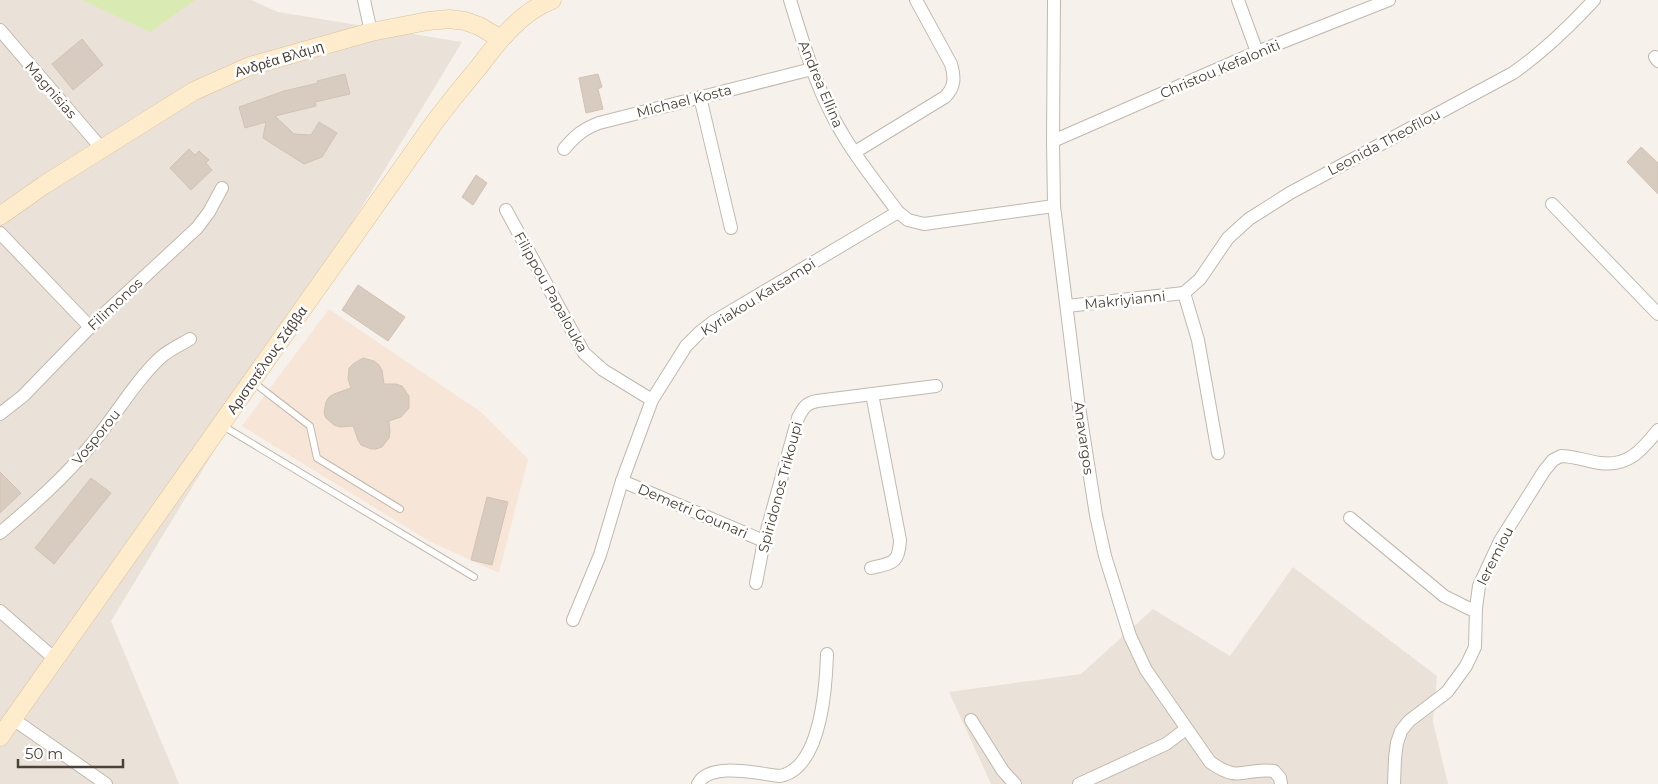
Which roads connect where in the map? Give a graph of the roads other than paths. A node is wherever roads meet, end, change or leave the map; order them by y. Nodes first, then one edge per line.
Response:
1 (364, 0) edge
2 (552, 0) edge
3 (790, 0) edge
4 (916, 0) edge
5 (1054, 0) edge
6 (1238, 0) edge
7 (1389, 0) edge
8 (1594, 0) edge
9 (0, 30) edge
10 (371, 32) junction
11 (501, 39) junction
12 (1257, 52) junction
13 (812, 69) junction
14 (700, 97) junction
15 (1053, 141) junction
16 (564, 149) dead end
17 (103, 150) junction
18 (855, 152) junction
19 (222, 188) dead end
20 (1552, 204) dead end
21 (1054, 206) junction
22 (506, 210) dead end
23 (898, 212) junction
24 (0, 216) edge
25 (731, 228) dead end
26 (0, 233) edge
27 (1184, 294) junction
28 (1066, 306) junction
29 (1658, 314) edge
30 (90, 327) junction
31 (190, 339) dead end
32 (252, 382) junction
33 (936, 386) dead end
34 (872, 394) junction
35 (652, 400) junction
36 (0, 414) edge
37 (222, 425) junction
38 (1658, 430) edge
39 (1218, 453) dead end
40 (622, 481) junction
41 (400, 509) dead end
42 (1350, 518) dead end
43 (0, 533) edge
44 (764, 541) junction
45 (871, 568) dead end
46 (474, 577) dead end
47 (756, 583) dead end
48 (1476, 608) junction
49 (0, 610) edge
50 (574, 620) dead end
51 (827, 654) dead end
52 (55, 659) junction
53 (13, 719) junction
54 (971, 720) dead end
55 (1186, 729) junction
56 (0, 737) edge
57 (106, 784) edge
58 (698, 784) edge
59 (1015, 784) edge
60 (1079, 784) edge
61 (1281, 784) edge
62 (1394, 784) edge

1 - 10 street
2 - 11 street, Αριστοτέλους Σάββα
3 - 13 street, Andrea Ellina
4 - 18 street
5 - 15 street, Anavargos
6 - 12 street
7 - 12 street, Christou Kefaloniti
8 - 27 street, Leonida Theofilou
9 - 17 street, Magnisias
10 - 11 street, Ανδρέα Βλάμη
10 - 17 street, Ανδρέα Βλάμη
11 - 32 street, Αριστοτέλους Σάββα
12 - 15 street, Christou Kefaloniti
13 - 14 street, Michael Kosta
13 - 18 street, Andrea Ellina
14 - 16 street, Michael Kosta
14 - 25 street
15 - 21 street, Anavargos
17 - 24 street, Ανδρέα Βλάμη
18 - 23 street, Andrea Ellina
19 - 30 street, Filimonos
20 - 29 street
21 - 23 street
21 - 28 street, Anavargos
22 - 35 street, Filippou Papalouka
23 - 35 street, Kyriakou Katsampi
26 - 30 street
27 - 28 street, Makriyianni
27 - 39 street
28 - 55 street, Anavargos
30 - 36 street, Filimonos
31 - 43 street, Vosporou
32 - 37 street, Αριστοτέλους Σάββα
32 - 41 lane
33 - 34 street, Spiridonos Trikoupi
34 - 44 street, Spiridonos Trikoupi
34 - 45 street
35 - 40 street, Kyriakou Katsampi
37 - 46 lane
37 - 52 street, Αριστοτέλους Σάββα
38 - 48 street, Ieremiou
40 - 44 street, Demetri Gounari
40 - 50 street, Kyriakou Katsampi
42 - 48 street
44 - 47 street, Spiridonos Trikoupi
48 - 62 street, Ieremiou
49 - 52 street
51 - 58 street
52 - 53 street, Αριστοτέλους Σάββα
53 - 56 street, Αριστοτέλους Σάββα
53 - 57 street
54 - 59 street
55 - 60 street
55 - 61 street, Anavargos

